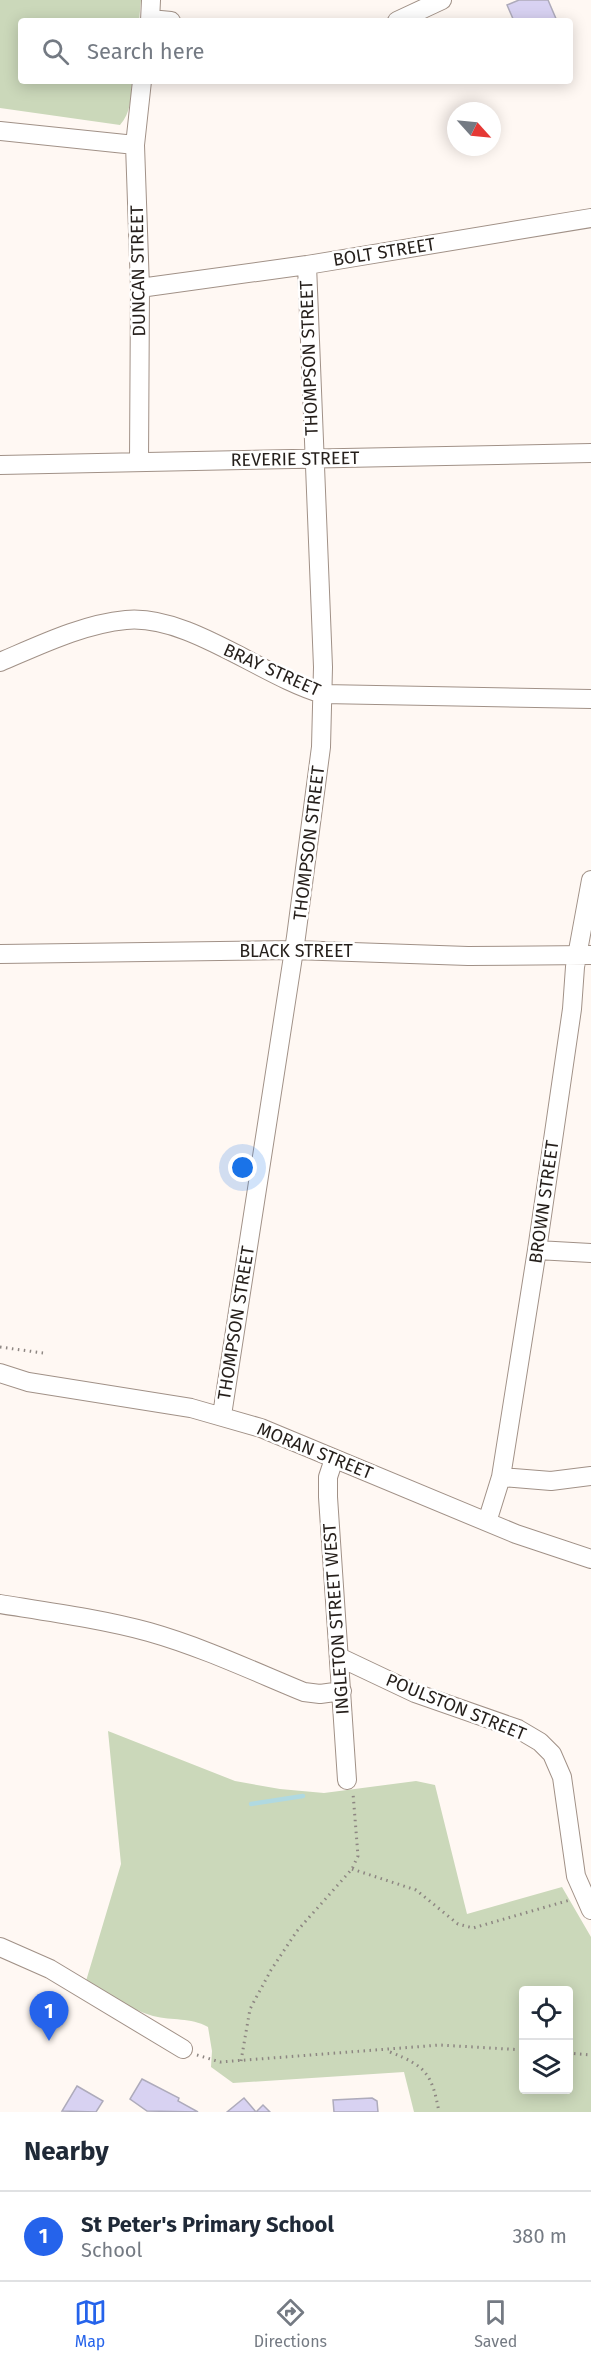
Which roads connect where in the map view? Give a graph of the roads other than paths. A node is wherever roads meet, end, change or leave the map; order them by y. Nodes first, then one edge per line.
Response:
1 (151, 0) edge
2 (442, 0) edge
3 (150, 18) edge
4 (403, 18) edge
5 (142, 84) edge
6 (0, 131) edge
7 (135, 145) junction
8 (591, 218) edge
9 (306, 265) junction
10 (141, 288) junction
11 (591, 453) edge
12 (313, 458) junction
13 (139, 461) junction
14 (0, 465) edge
15 (0, 662) edge
16 (323, 694) junction
17 (591, 699) edge
18 (591, 880) edge
19 (294, 950) junction
20 (0, 954) edge
21 (584, 956) edge
22 (537, 1250) junction
23 (591, 1253) edge
24 (0, 1373) edge
25 (28, 1382) junction
26 (0, 1383) edge
27 (222, 1415) junction
28 (334, 1459) junction
29 (591, 1476) edge
30 (501, 1477) junction
31 (487, 1522) junction
32 (591, 1559) edge
33 (0, 1604) edge
34 (339, 1658) junction
35 (342, 1691) junction
36 (347, 1780) road end
37 (587, 1903) edge
38 (0, 1947) edge
39 (183, 2049) road end

1 - 3 street
2 - 4 street
5 - 7 street, DUNCAN STREET
6 - 7 street
7 - 10 street, DUNCAN STREET
8 - 9 street, BOLT STREET
9 - 10 street, BOLT STREET
9 - 12 street, THOMPSON STREET
10 - 13 street, DUNCAN STREET
11 - 12 street, REVERIE STREET
12 - 13 street, REVERIE STREET
12 - 16 street, THOMPSON STREET
13 - 14 street, REVERIE STREET
15 - 16 street, BRAY STREET
16 - 17 street, BRAY STREET
16 - 19 street, THOMPSON STREET
18 - 21 street, BROWN STREET
19 - 20 street, BLACK STREET
19 - 21 street, BLACK STREET
19 - 27 street, THOMPSON STREET
21 - 22 street, BROWN STREET
22 - 23 street
22 - 30 street, BROWN STREET
24 - 25 street, MORAN STREET
25 - 26 street, MORAN STREET
25 - 27 street, MORAN STREET
27 - 28 street, MORAN STREET
28 - 31 street, MORAN STREET
28 - 34 street, INGLETON STREET WEST
29 - 30 street
30 - 31 street, BROWN STREET
31 - 32 street, MORAN STREET
33 - 35 street
34 - 35 street, INGLETON STREET WEST
34 - 37 street, POULSTON STREET
35 - 36 street, INGLETON STREET WEST
38 - 39 street

